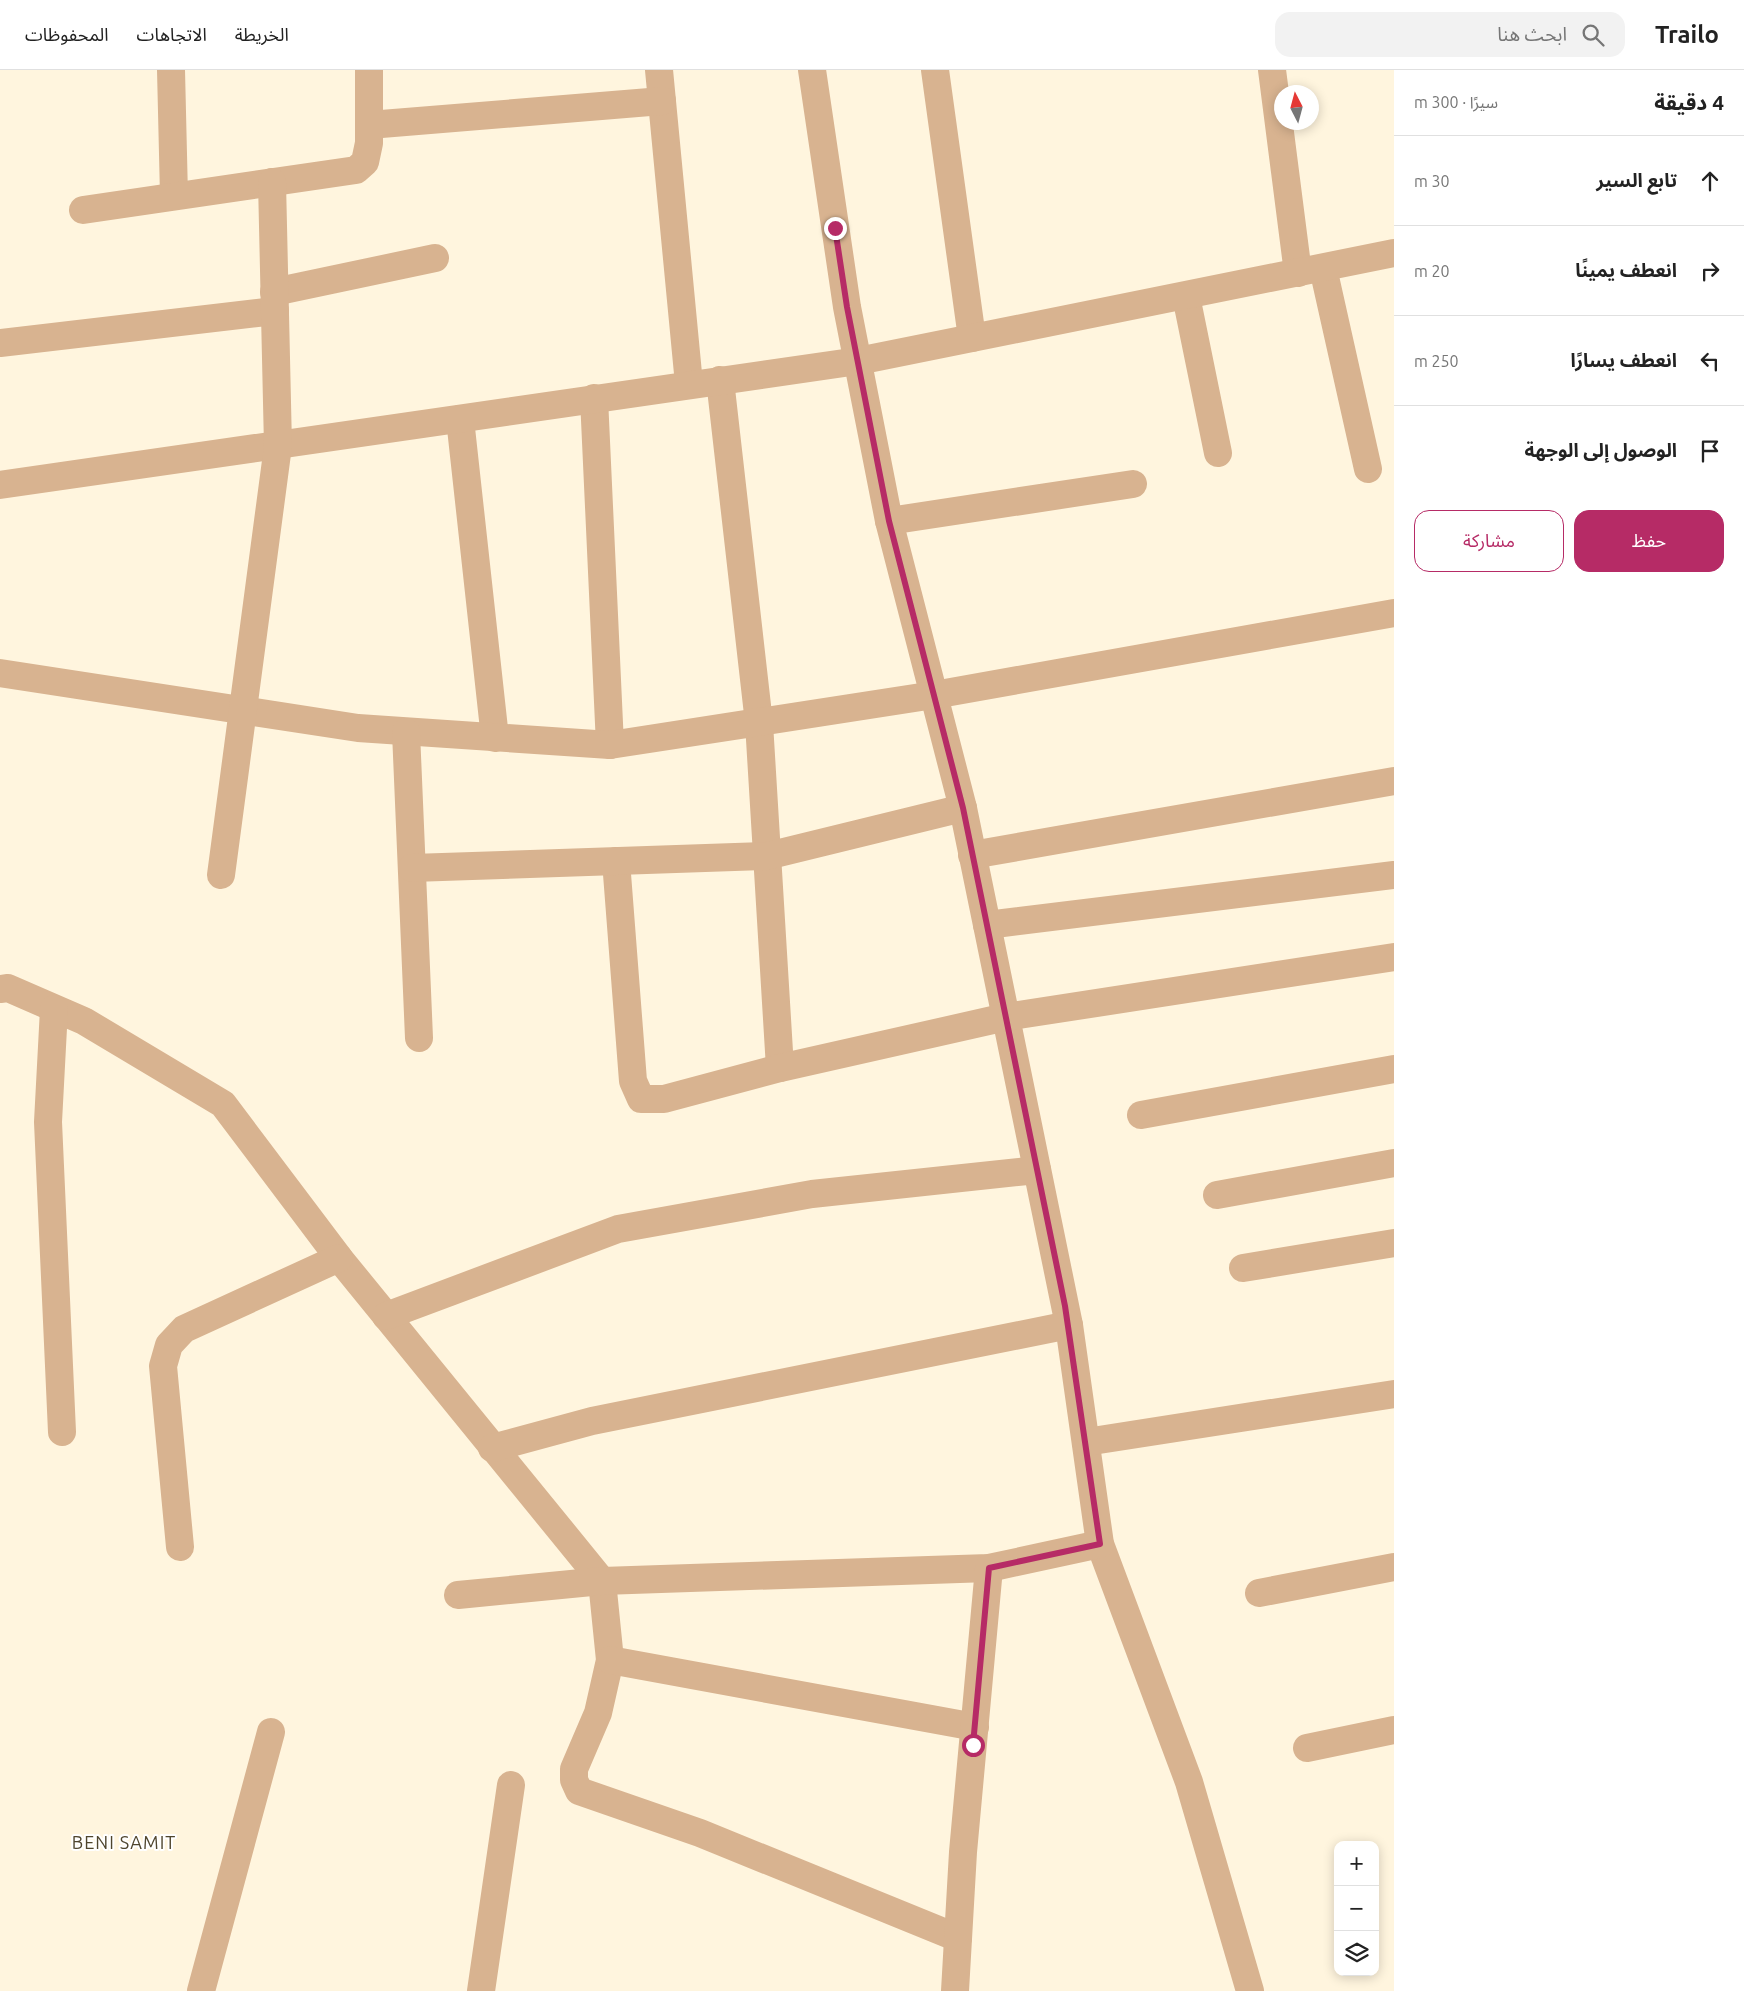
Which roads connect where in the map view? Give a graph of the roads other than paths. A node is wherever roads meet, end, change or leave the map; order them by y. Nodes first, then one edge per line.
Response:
1 (171, 70) edge
2 (369, 70) edge
3 (659, 70) edge
4 (812, 70) edge
5 (935, 70) edge
6 (1272, 70) edge
7 (662, 101) junction
8 (369, 125) junction
9 (272, 182) junction
10 (174, 196) junction
11 (83, 210) dead end
12 (1394, 253) edge
13 (435, 258) dead end
14 (1311, 270) junction
15 (1186, 296) junction
16 (275, 302) junction
17 (972, 338) junction
18 (0, 343) edge
19 (858, 361) junction
20 (720, 380) junction
21 (689, 384) junction
22 (594, 398) junction
23 (460, 419) junction
24 (278, 446) junction
25 (1218, 453) dead end
26 (1368, 469) dead end
27 (1134, 484) dead end
28 (0, 485) edge
29 (889, 521) junction
30 (1394, 613) edge
31 (0, 672) edge
32 (934, 695) junction
33 (242, 711) junction
34 (759, 723) junction
35 (406, 732) junction
36 (495, 738) junction
37 (610, 745) junction
38 (1394, 781) edge
39 (963, 808) junction
40 (972, 855) junction
41 (767, 856) junction
42 (616, 861) junction
43 (412, 868) junction
44 (221, 875) dead end
45 (1394, 875) edge
46 (987, 925) junction
47 (1394, 957) edge
48 (0, 989) edge
49 (54, 1008) junction
50 (1006, 1017) junction
51 (419, 1038) dead end
52 (780, 1068) junction
53 (1394, 1069) edge
54 (1141, 1115) dead end
55 (1394, 1163) edge
56 (1037, 1170) junction
57 (1217, 1195) dead end
58 (1394, 1242) edge
59 (339, 1258) junction
60 (1243, 1268) dead end
61 (386, 1316) junction
62 (1069, 1325) junction
63 (1394, 1394) edge
64 (62, 1432) dead end
65 (1086, 1442) junction
66 (492, 1448) junction
67 (1100, 1544) junction
68 (180, 1547) dead end
69 (989, 1568) junction
70 (1394, 1568) edge
71 (602, 1582) junction
72 (1259, 1593) dead end
73 (458, 1595) dead end
74 (610, 1660) junction
75 (975, 1727) junction
76 (1394, 1730) edge
77 (270, 1732) dead end
78 (1307, 1748) dead end
79 (511, 1785) dead end
80 (958, 1938) junction
81 (201, 1991) edge
82 (481, 1991) edge
83 (955, 1991) edge
84 (1250, 1991) edge

1 - 10 street
2 - 8 street
3 - 7 street
4 - 19 street
5 - 17 street
6 - 14 street
7 - 8 street
7 - 21 street
8 - 9 street
9 - 10 street
9 - 16 street
10 - 11 street
12 - 14 street
13 - 16 street
14 - 15 street
14 - 26 street
15 - 17 street
15 - 25 street
16 - 18 street
16 - 24 street
17 - 19 street
19 - 20 street
19 - 29 street
20 - 21 street
20 - 34 street
21 - 22 street
22 - 23 street
22 - 37 street
23 - 24 street
23 - 36 street
24 - 28 street
24 - 33 street
27 - 29 street
29 - 32 street
30 - 32 street
31 - 33 street
32 - 34 street
32 - 39 street
33 - 35 street
33 - 44 street
34 - 37 street
34 - 41 street
35 - 36 street
35 - 43 street
36 - 37 street
38 - 40 street
39 - 40 street
39 - 41 street
40 - 46 street
41 - 42 street
41 - 52 street
42 - 43 street
42 - 52 street
43 - 51 street
45 - 46 street
46 - 50 street
47 - 50 street
48 - 49 street
49 - 59 street
49 - 64 street
50 - 52 street
50 - 56 street
53 - 54 street
55 - 57 street
56 - 61 street
56 - 62 street
58 - 60 street
59 - 61 street
59 - 68 street
61 - 66 street
62 - 65 street
62 - 66 street
63 - 65 street
65 - 67 street
66 - 71 street
67 - 69 street
67 - 84 street
69 - 71 street
69 - 75 street
70 - 72 street
71 - 73 street
71 - 74 street
74 - 75 street
74 - 80 street
75 - 80 street
76 - 78 street
77 - 81 street
79 - 82 street
80 - 83 street

